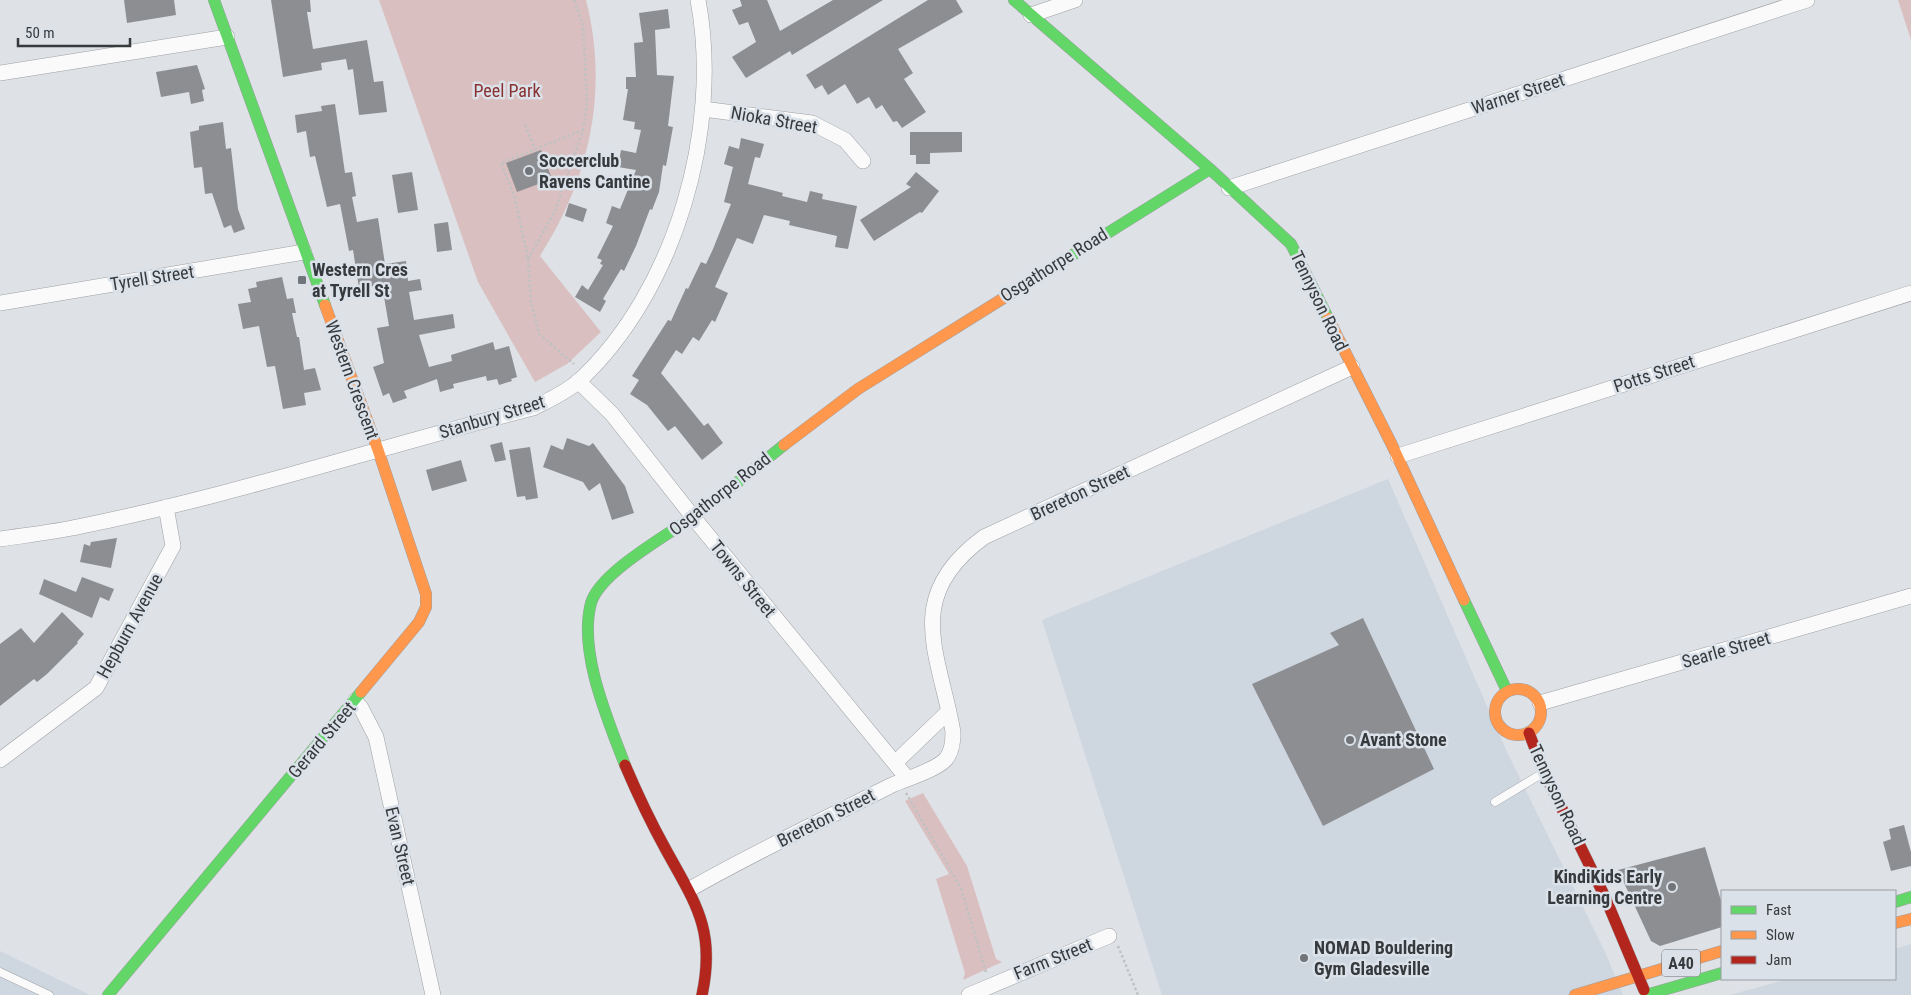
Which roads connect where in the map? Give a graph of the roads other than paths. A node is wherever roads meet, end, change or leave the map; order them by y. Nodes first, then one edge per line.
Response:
1 (214, 0) edge
2 (698, 0) edge
3 (1014, 0) edge
4 (1075, 0) edge
5 (1806, 0) edge
6 (1031, 15) junction
7 (227, 37) junction
8 (0, 73) edge
9 (703, 109) junction
10 (864, 161) dead end
11 (1210, 169) junction
12 (1229, 188) junction
13 (304, 252) junction
14 (1911, 292) edge
15 (0, 303) edge
16 (1352, 367) junction
17 (582, 377) junction
18 (378, 450) junction
19 (1398, 456) junction
20 (166, 507) junction
21 (693, 517) junction
22 (0, 539) edge
23 (1911, 596) edge
24 (1507, 691) junction
25 (355, 701) junction
26 (1540, 703) junction
27 (949, 712) junction
28 (1529, 733) junction
29 (0, 760) edge
30 (895, 763) junction
31 (1544, 772) junction
32 (903, 780) junction
33 (1494, 802) dead end
34 (690, 889) junction
35 (1911, 897) edge
36 (1896, 902) edge
37 (1911, 919) edge
38 (1896, 923) edge
39 (1109, 936) road end
40 (1721, 951) edge
41 (0, 972) edge
42 (1721, 973) edge
43 (1639, 975) junction
44 (49, 995) edge
45 (108, 995) edge
46 (433, 995) edge
47 (702, 995) edge
48 (969, 995) edge
49 (1575, 995) edge
50 (1646, 995) edge

1 - 7 main road, Western Crescent
2 - 9 street, Stanbury Street
3 - 6 main road, Tennyson Road
4 - 6 street
5 - 12 street, Warner Street
6 - 11 main road, Tennyson Road
7 - 8 street
7 - 13 main road, Western Crescent
9 - 10 street, Nioka Street
9 - 17 street, Stanbury Street
11 - 12 main road, Tennyson Road
11 - 21 main road, Osgathorpe Road
12 - 16 main road, Tennyson Road
13 - 15 street, Tyrell Street
13 - 18 main road, Western Crescent
14 - 19 street, Potts Street
16 - 19 main road, Tennyson Road
16 - 27 street, Brereton Street
17 - 18 street, Stanbury Street
17 - 21 street, Towns Street
18 - 20 street, Western Crescent
18 - 25 main road, Gerard Street
19 - 24 main road, Tennyson Road
20 - 22 street, Western Crescent
20 - 29 street, Hepburn Avenue
21 - 30 street, Towns Street
21 - 34 main road, Osgathorpe Road
23 - 26 street, Searle Street
24 - 26 main road
24 - 28 main road
25 - 45 main road, Gerard Street
25 - 46 street, Evan Street
26 - 28 main road
27 - 30 street
27 - 32 street, Brereton Street
28 - 31 main road, Tennyson Road
30 - 32 street, Towns Street
31 - 33 lane
31 - 43 main road, Tennyson Road
32 - 34 street, Brereton Street
34 - 47 main road, Osgathorpe Road
35 - 36 main road
37 - 38 main road
39 - 48 street, Farm Street
40 - 43 main road, A40
41 - 44 lane
42 - 50 main road, A40
43 - 49 main road, A40
43 - 50 main road, Tennyson Road

